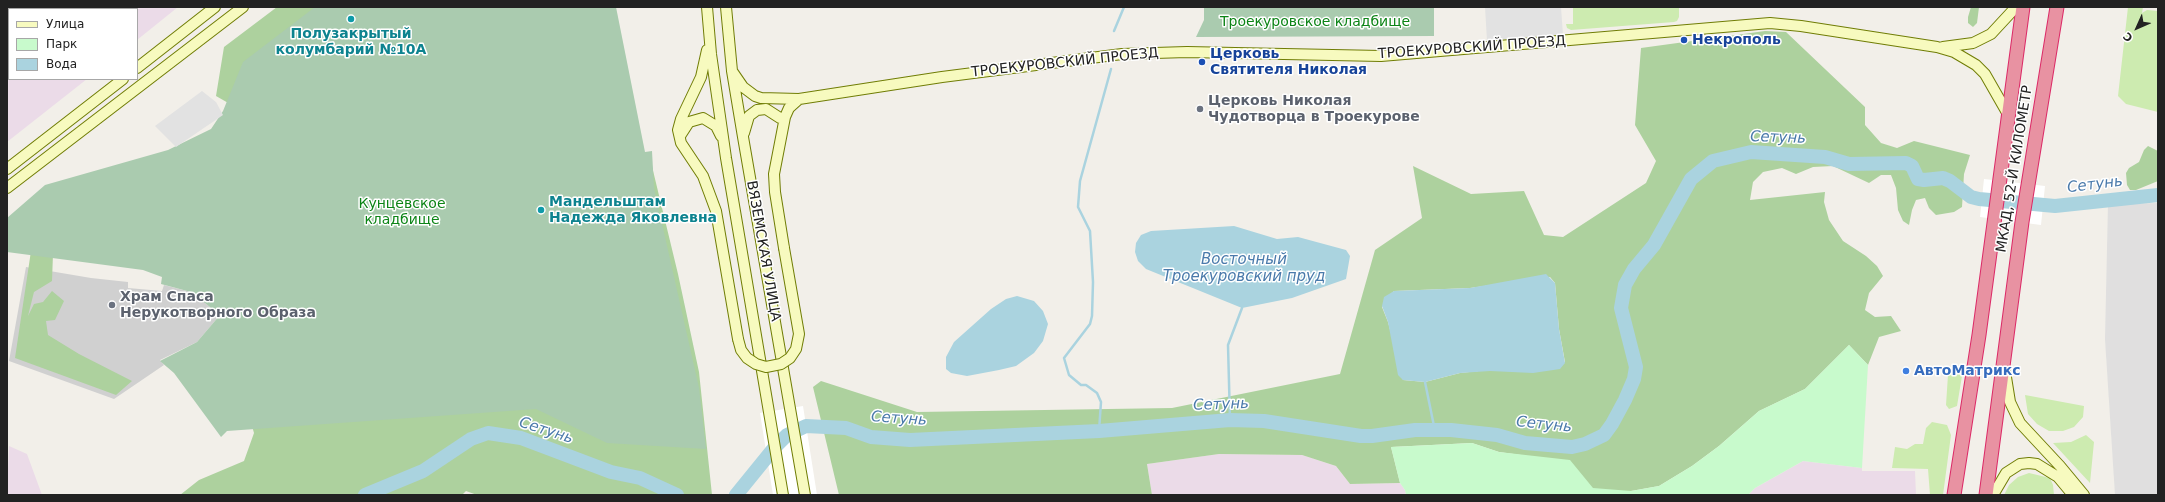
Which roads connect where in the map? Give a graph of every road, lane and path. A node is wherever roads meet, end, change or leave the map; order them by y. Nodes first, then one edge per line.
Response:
1 (215, 7) edge
2 (244, 7) edge
3 (707, 7) edge
4 (726, 7) edge
5 (2016, 7) edge
6 (2022, 7) edge
7 (2057, 7) edge
8 (709, 38) junction
9 (1938, 47) junction
10 (138, 67) edge
11 (732, 70) junction
12 (122, 80) edge
13 (755, 96) junction
14 (816, 97) junction
15 (799, 99) junction
16 (770, 106) junction
17 (757, 110) junction
18 (2008, 116) junction
19 (781, 126) junction
20 (679, 137) junction
21 (743, 137) junction
22 (724, 140) junction
23 (7, 169) edge
24 (7, 188) edge
25 (2003, 363) junction
26 (783, 495) edge
27 (805, 495) edge
28 (1954, 495) edge
29 (1986, 495) edge
30 (1993, 495) edge
31 (2073, 495) edge
32 (2084, 495) edge

1 - 10 main road
2 - 24 main road
3 - 8 main road, ВЯЗЕМСКАЯ УЛИЦА
4 - 11 main road, ВЯЗЕМСКАЯ УЛИЦА
5 - 9 main road, ТРОЕКУРОВСКИЙ ПРОЕЗД
6 - 18 highway, МКАД, 52-Й КИЛОМЕТР
7 - 25 highway, МКАД, 52-Й КИЛОМЕТР
8 - 20 main road
8 - 22 main road, ВЯЗЕМСКАЯ УЛИЦА
9 - 14 main road, ТРОЕКУРОВСКИЙ ПРОЕЗД
9 - 18 main road, ТРОЕКУРОВСКИЙ ПРОЕЗД
11 - 13 main road
11 - 21 main road, ВЯЗЕМСКАЯ УЛИЦА
12 - 23 main road
13 - 15 main road, ТРОЕКУРОВСКИЙ ПРОЕЗД
13 - 16 main road
14 - 15 main road, ТРОЕКУРОВСКИЙ ПРОЕЗД
14 - 19 main road
15 - 16 main road
15 - 19 main road
16 - 17 main road
16 - 19 main road
17 - 19 main road
17 - 21 main road
18 - 28 highway, МКАД, 52-Й КИЛОМЕТР
19 - 20 main road, bridge
20 - 22 main road
21 - 27 main road, ВЯЗЕМСКАЯ УЛИЦА
22 - 26 main road, ВЯЗЕМСКАЯ УЛИЦА
25 - 29 highway, МКАД, 52-Й КИЛОМЕТР
25 - 32 main road
30 - 31 main road

